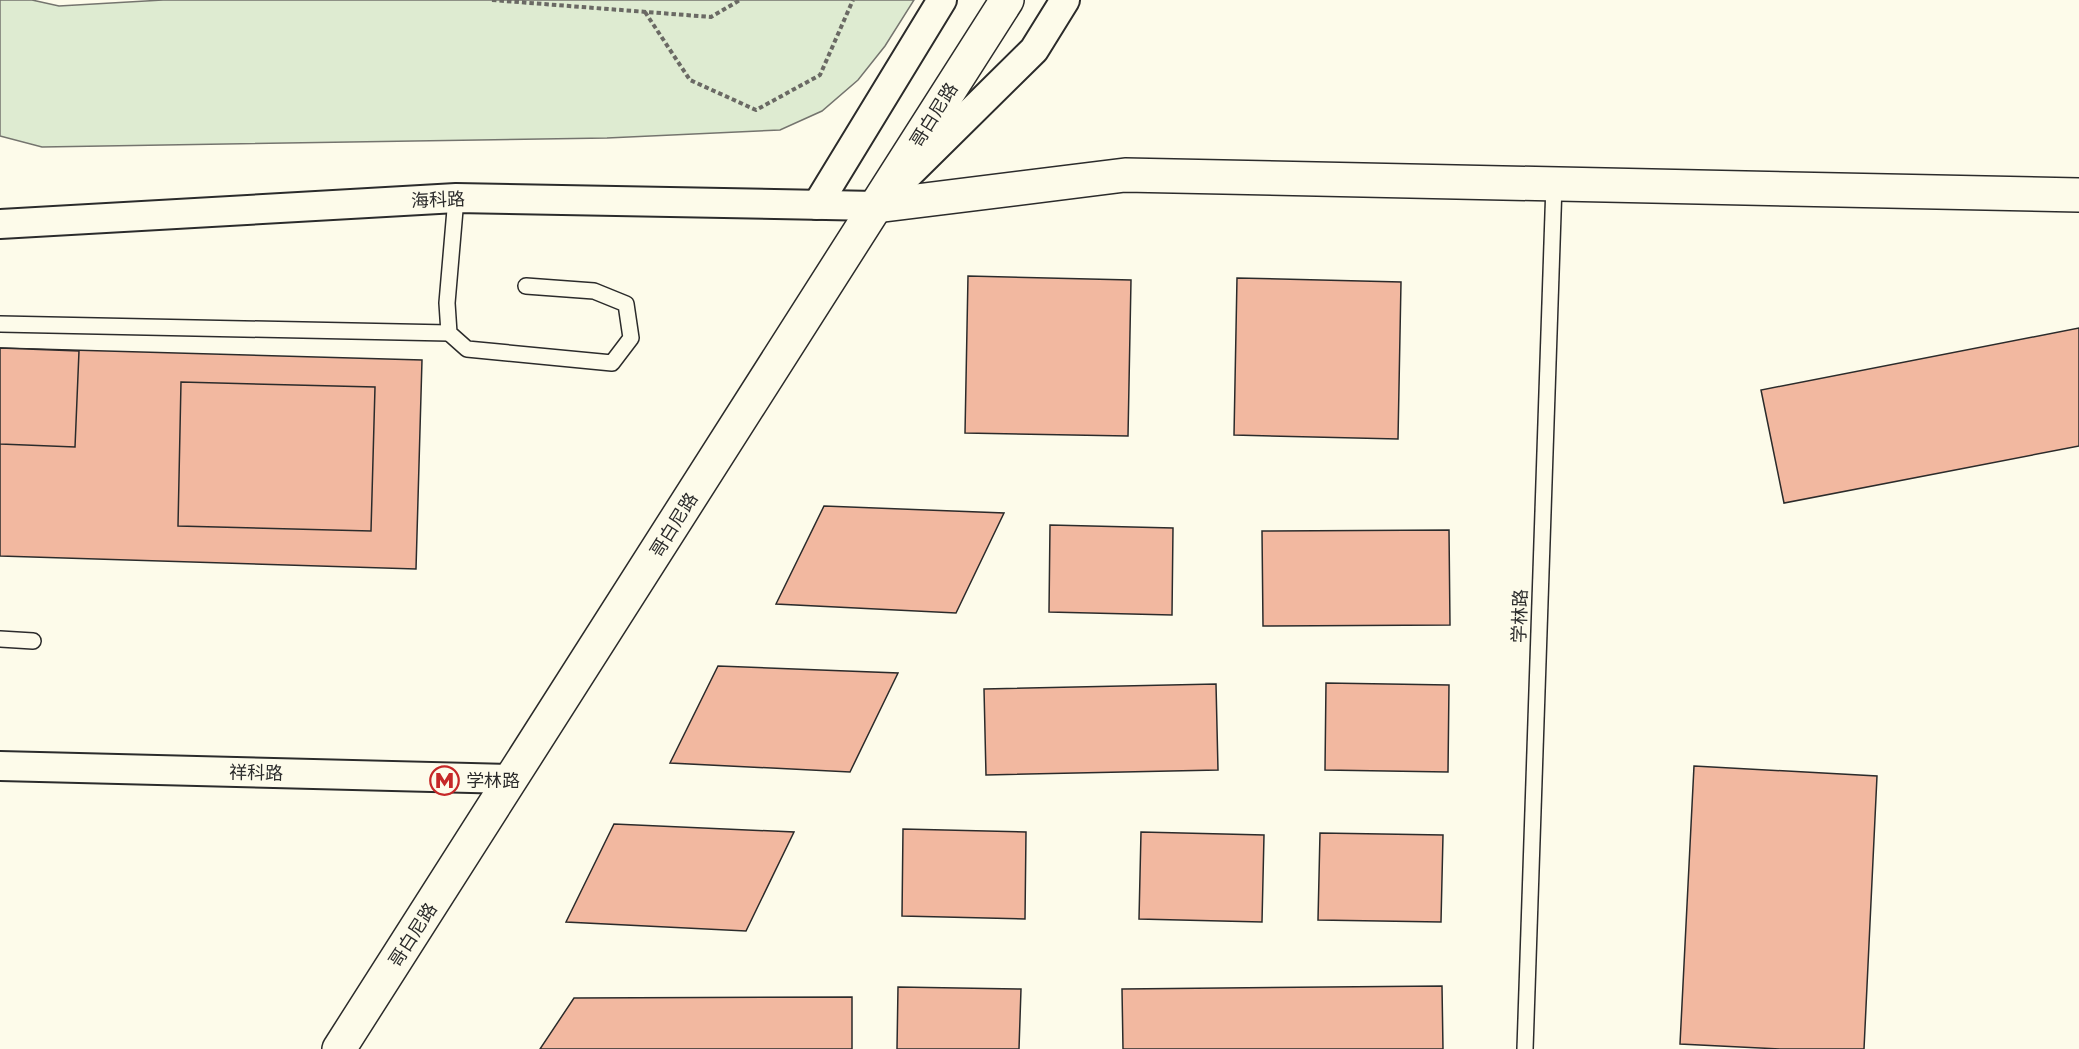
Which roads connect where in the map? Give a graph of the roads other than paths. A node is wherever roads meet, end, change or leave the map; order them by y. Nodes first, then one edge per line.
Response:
1 (942, 0) edge
2 (1007, 0) edge
3 (1065, 0) edge
4 (1554, 184) junction
5 (2079, 195) edge
6 (456, 198) junction
7 (817, 205) junction
8 (876, 206) junction
9 (0, 224) edge
10 (526, 286) dead end
11 (0, 324) edge
12 (449, 333) junction
13 (0, 639) edge
14 (33, 641) dead end
15 (0, 766) edge
16 (512, 779) junction
17 (339, 1049) edge
18 (1525, 1049) edge

1 - 7 street
2 - 8 street, 哥白尼路
3 - 8 street
4 - 5 street
4 - 8 street
4 - 18 lane, 学林路
6 - 7 street, 海科路
6 - 9 street, 海科路
6 - 12 lane
7 - 8 street, 海科路
8 - 16 street, 哥白尼路
10 - 12 lane
11 - 12 lane
13 - 14 lane
15 - 16 street, 祥科路
16 - 17 street, 哥白尼路

